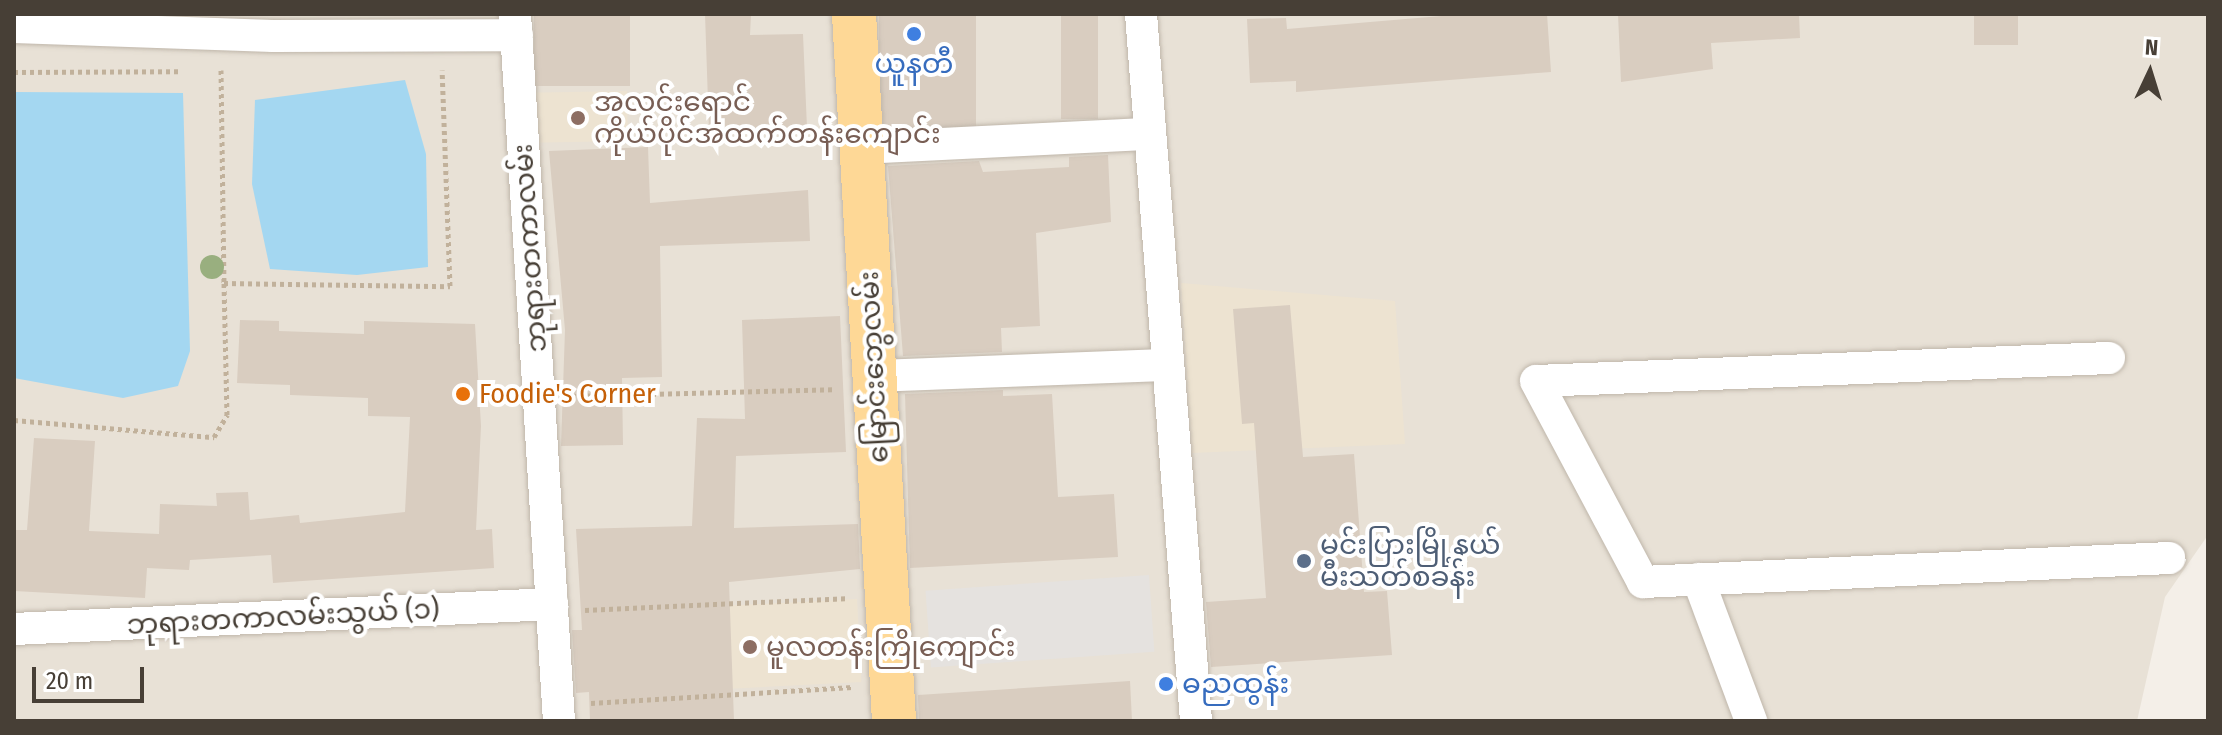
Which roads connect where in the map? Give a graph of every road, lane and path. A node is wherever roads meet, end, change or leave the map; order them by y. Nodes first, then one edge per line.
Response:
1 (854, 14) edge
2 (1141, 14) edge
3 (274, 25) edge
4 (516, 25) edge
5 (14, 27) edge
6 (193, 71) dead end
7 (207, 71) dead end
8 (443, 71) dead end
9 (14, 72) edge
10 (1150, 134) junction
11 (861, 148) junction
12 (224, 283) junction
13 (2109, 358) dead end
14 (1168, 365) junction
15 (875, 382) junction
16 (539, 397) junction
17 (14, 420) edge
18 (2169, 558) dead end
19 (1698, 579) junction
20 (887, 596) junction
21 (552, 608) junction
22 (14, 629) edge
23 (893, 703) edge
24 (558, 713) edge
25 (1196, 721) edge
26 (1751, 721) edge

1 - 11 main road, မြောင်းဘွေလမ်း
2 - 10 street
3 - 4 street
3 - 5 street
4 - 16 street, ဘုရားတကာလမ်း
6 - 9 path
7 - 12 path
8 - 12 path
10 - 11 street
10 - 14 street
11 - 15 main road, မြောင်းဘွေလမ်း
12 - 17 path
13 - 19 street
14 - 15 street
14 - 25 street
15 - 16 path
15 - 20 main road, မြောင်းဘွေလမ်း
16 - 21 street, ဘုရားတကာလမ်း
18 - 19 street
19 - 26 street
20 - 21 path
20 - 23 main road, မြောင်းဘွေလမ်း
21 - 22 street, ဘုရားတကာလမ်းသွယ် (၁)
21 - 24 street, ဘုရားတကာလမ်း
23 - 24 path

